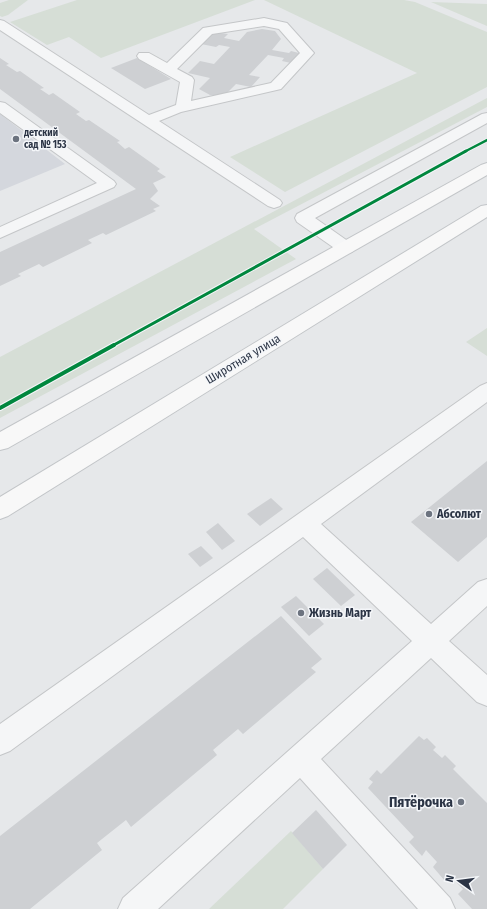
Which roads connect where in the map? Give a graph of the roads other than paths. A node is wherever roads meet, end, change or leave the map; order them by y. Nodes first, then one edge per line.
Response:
1 (0, 24) edge
2 (144, 56) dead end
3 (169, 69) junction
4 (0, 106) edge
5 (182, 107) junction
6 (487, 117) edge
7 (148, 121) junction
8 (487, 168) edge
9 (274, 203) dead end
10 (487, 210) edge
11 (0, 234) edge
12 (346, 248) junction
13 (487, 391) edge
14 (0, 442) edge
15 (0, 509) edge
16 (303, 522) junction
17 (487, 590) edge
18 (430, 641) junction
19 (487, 692) edge
20 (0, 740) edge
21 (301, 758) junction
22 (134, 909) edge
23 (439, 909) edge

1 - 7 lane
2 - 3 lane
3 - 5 lane
3 - 5 lane
4 - 11 lane
5 - 7 lane
6 - 12 lane
7 - 9 lane
8 - 12 main road
10 - 15 main road, Широтная улица
12 - 14 main road
13 - 16 lane
16 - 18 lane
16 - 20 lane
17 - 18 lane
18 - 19 lane
18 - 21 lane
21 - 22 lane
21 - 23 lane

